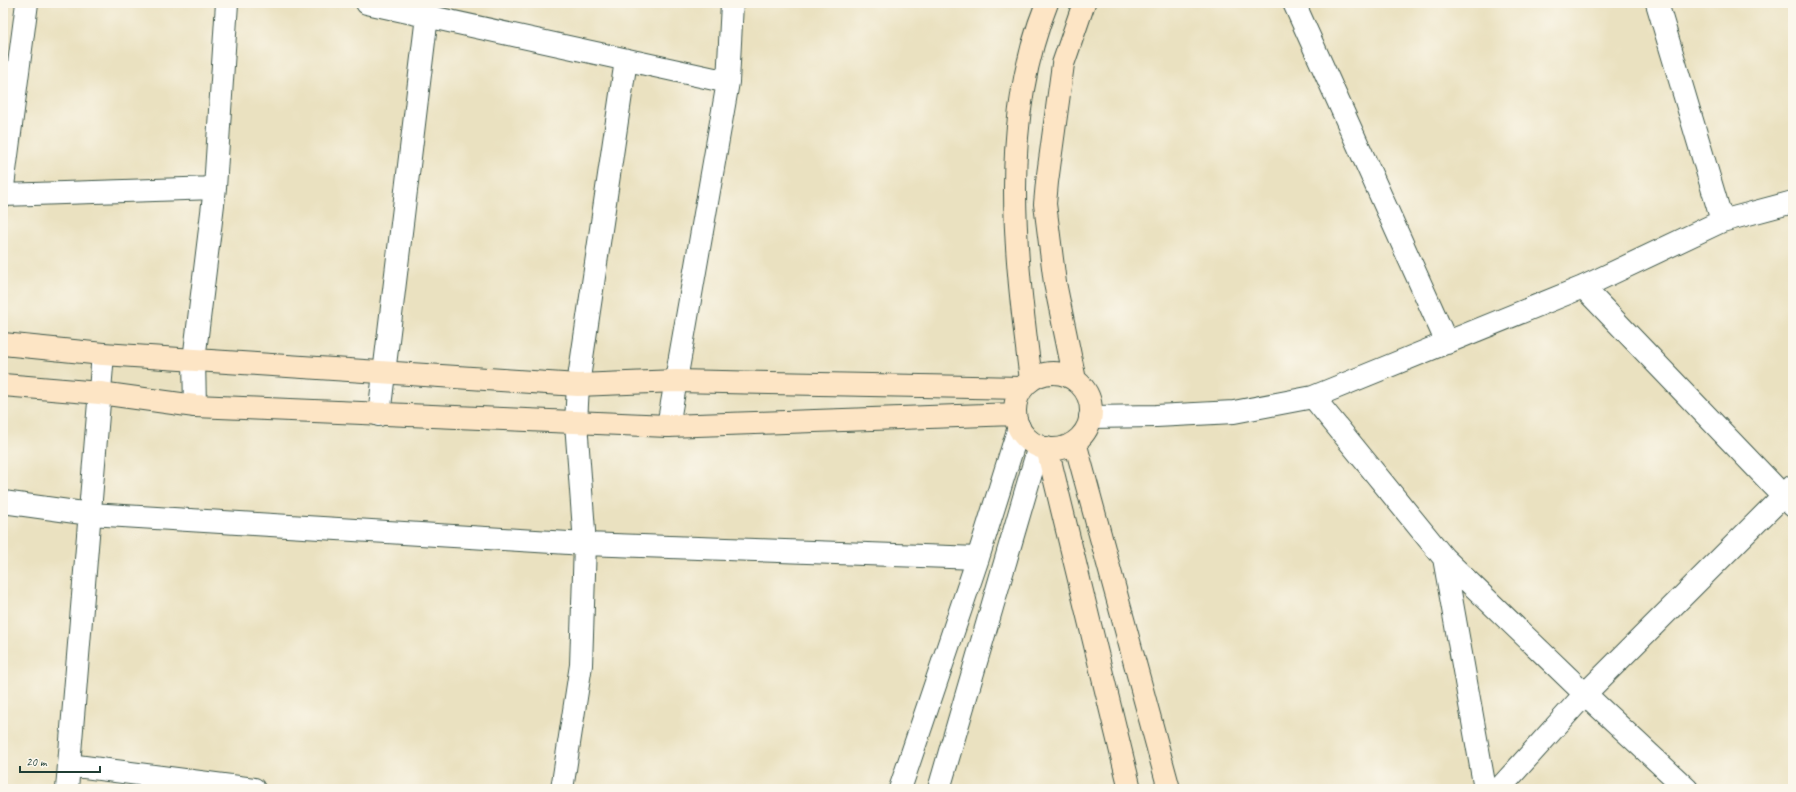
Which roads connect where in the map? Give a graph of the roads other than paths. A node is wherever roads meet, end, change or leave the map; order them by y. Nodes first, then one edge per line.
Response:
1 (27, 3) edge
2 (227, 3) edge
3 (367, 3) edge
4 (732, 3) edge
5 (1047, 3) edge
6 (1084, 3) edge
7 (1294, 3) edge
8 (1657, 3) edge
9 (428, 16) junction
10 (626, 60) junction
11 (728, 82) junction
12 (3, 186) edge
13 (215, 188) junction
14 (3, 195) edge
15 (1793, 202) edge
16 (1722, 221) junction
17 (1583, 287) junction
18 (1447, 343) junction
19 (3, 344) edge
20 (103, 354) junction
21 (194, 360) junction
22 (384, 372) junction
23 (1076, 380) junction
24 (676, 381) junction
25 (578, 384) junction
26 (1027, 384) junction
27 (3, 385) edge
28 (100, 393) junction
29 (1313, 397) junction
30 (195, 406) junction
31 (379, 415) junction
32 (1090, 417) junction
33 (1017, 421) junction
34 (576, 423) junction
35 (668, 426) junction
36 (1075, 442) junction
37 (1043, 447) junction
38 (1790, 496) edge
39 (3, 502) edge
40 (90, 514) junction
41 (585, 544) junction
42 (978, 558) junction
43 (1444, 558) junction
44 (1585, 694) junction
45 (69, 765) junction
46 (149, 782) edge
47 (942, 786) edge
48 (67, 789) edge
49 (254, 789) edge
50 (562, 789) edge
51 (900, 789) edge
52 (1130, 789) edge
53 (1169, 789) edge
54 (1485, 789) edge
55 (1499, 789) edge
56 (1687, 789) edge

1 - 12 street
2 - 13 street
3 - 9 street
4 - 11 street
5 - 26 street
6 - 23 street
7 - 18 street
8 - 16 street
9 - 10 street
9 - 22 street
10 - 11 street
10 - 25 street
11 - 24 street
13 - 14 street
13 - 21 street
15 - 16 street
16 - 17 street
17 - 18 street
17 - 38 street
18 - 29 street
19 - 20 street
20 - 21 street
20 - 28 street
21 - 22 street
21 - 30 street
22 - 25 street
22 - 31 street
23 - 26 street
23 - 32 street
24 - 25 street
24 - 26 street
24 - 35 street
25 - 34 street
26 - 33 street
27 - 28 street
28 - 30 street
28 - 40 street
29 - 32 street
29 - 43 street
30 - 31 street
31 - 34 street
32 - 36 street
33 - 35 street
33 - 37 street
33 - 42 street
34 - 35 street
34 - 41 street
36 - 37 street
36 - 53 street
37 - 47 street
37 - 52 street
38 - 44 street
39 - 40 street
40 - 41 street
40 - 45 street
41 - 42 street
41 - 50 street
42 - 51 street
43 - 44 street
43 - 54 street
44 - 55 street
44 - 56 street
45 - 46 street
45 - 48 street
46 - 49 street

